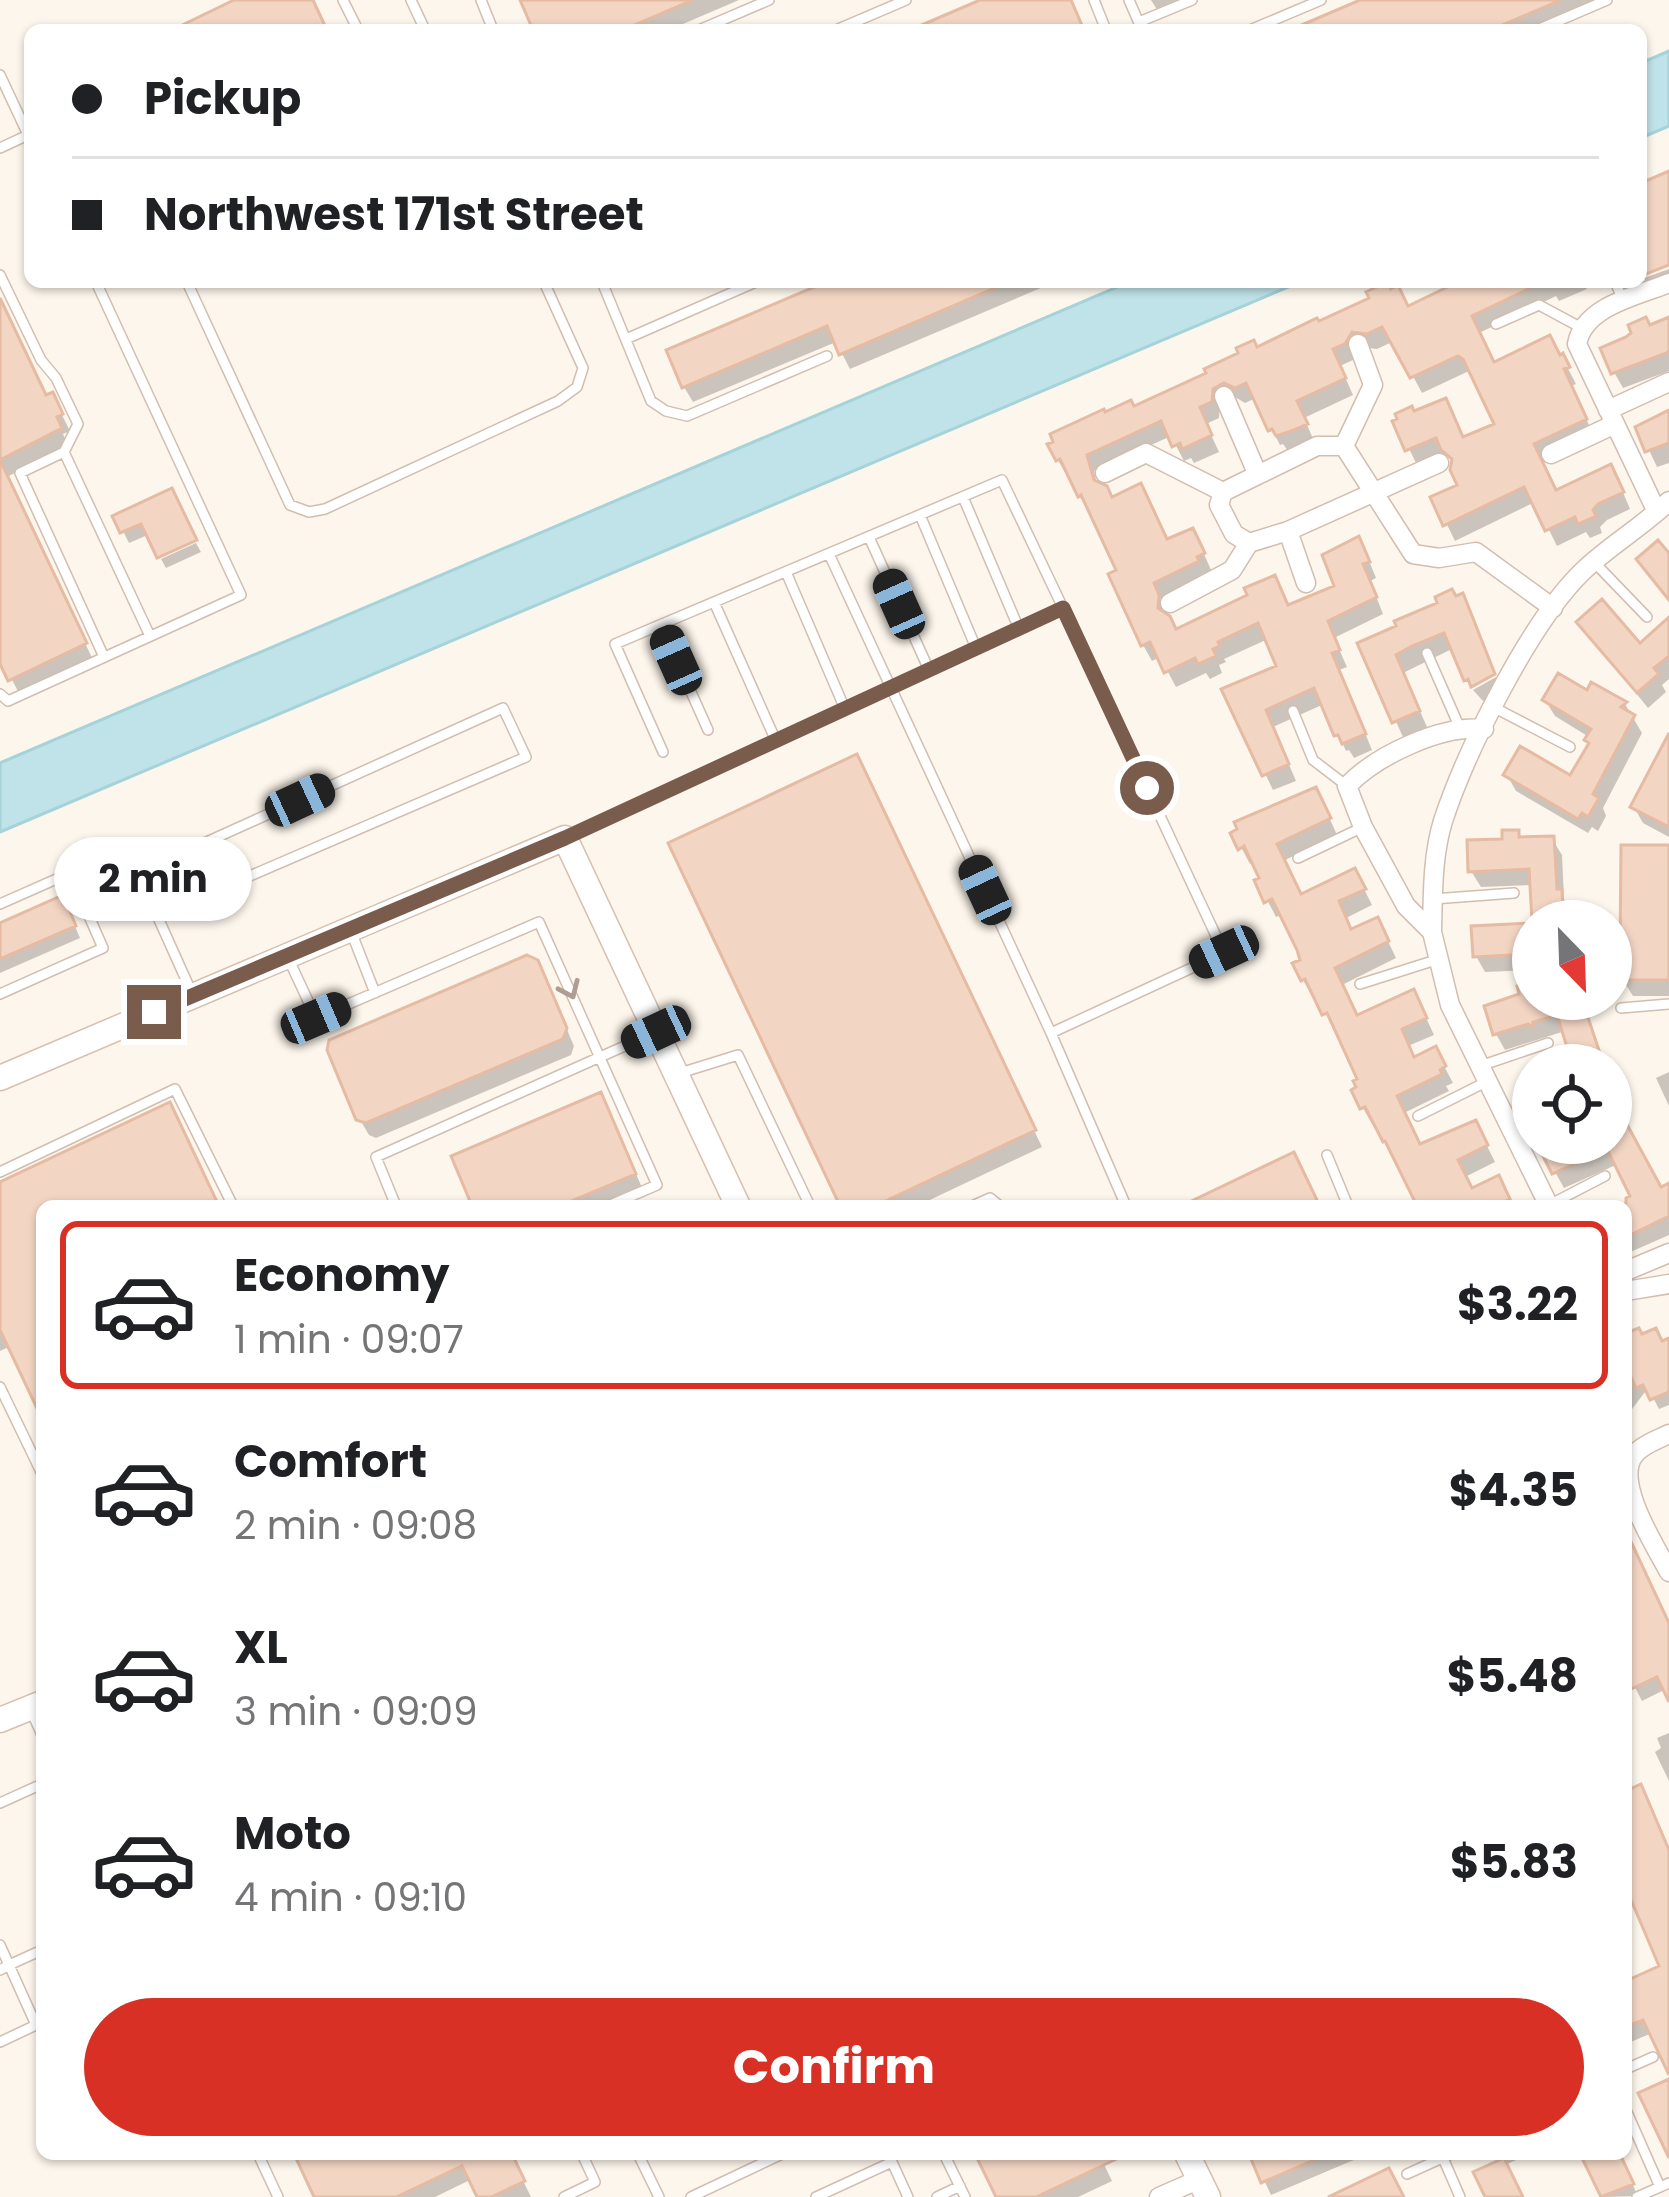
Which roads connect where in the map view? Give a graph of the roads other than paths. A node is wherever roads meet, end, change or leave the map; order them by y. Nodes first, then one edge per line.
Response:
1 (770, 0) edge
2 (906, 0) edge
3 (1192, 0) edge
4 (1321, 0) edge
5 (1607, 0) edge
6 (713, 24) edge
7 (850, 24) edge
8 (1144, 24) edge
9 (1264, 24) edge
10 (1551, 24) edge
11 (0, 75) edge
12 (24, 126) edge
13 (0, 275) edge
14 (1669, 283) edge
15 (99, 288) edge
16 (190, 288) edge
17 (547, 288) edge
18 (606, 288) edge
19 (742, 288) edge
20 (1618, 288) edge
21 (1624, 302) junction
22 (1496, 324) dead end
23 (1580, 327) junction
24 (626, 339) junction
25 (1358, 344) dead end
26 (827, 356) dead end
27 (1669, 382) edge
28 (1224, 396) dead end
29 (1612, 417) junction
30 (1344, 446) junction
31 (64, 452) junction
32 (1551, 454) dead end
33 (1438, 463) dead end
34 (1105, 473) dead end
35 (1257, 473) junction
36 (1222, 492) junction
37 (1376, 495) junction
38 (963, 497) junction
39 (1663, 507) edge
40 (920, 515) junction
41 (1288, 532) junction
42 (869, 537) junction
43 (1249, 543) junction
44 (829, 554) junction
45 (1594, 562) junction
46 (786, 572) junction
47 (1306, 583) dead end
48 (714, 602) junction
49 (1170, 603) dead end
50 (1063, 608) junction
51 (1553, 608) junction
52 (1647, 617) dead end
53 (661, 625) junction
54 (1019, 628) junction
55 (150, 636) junction
56 (976, 648) junction
57 (1427, 653) dead end
58 (104, 657) junction
59 (928, 670) junction
60 (891, 688) junction
61 (0, 694) edge
62 (1495, 708) junction
63 (844, 709) junction
64 (1293, 711) dead end
65 (1459, 727) junction
66 (1484, 729) junction
67 (708, 730) dead end
68 (776, 741) junction
69 (1570, 747) dead end
70 (663, 752) dead end
71 (1347, 786) junction
72 (1363, 827) junction
73 (565, 838) junction
74 (1298, 858) dead end
75 (1514, 892) dead end
76 (1433, 898) junction
77 (0, 904) edge
78 (157, 916) junction
79 (350, 929) junction
80 (1432, 932) junction
81 (287, 956) junction
82 (1439, 959) junction
83 (1360, 984) dead end
84 (376, 992) junction
85 (0, 994) edge
86 (193, 996) junction
87 (1669, 1004) edge
88 (1632, 1007) edge
89 (656, 1032) junction
90 (1051, 1033) junction
91 (1548, 1043) dead end
92 (600, 1058) junction
93 (1484, 1073) junction
94 (676, 1074) junction
95 (0, 1078) edge
96 (1418, 1116) dead end
97 (1327, 1155) dead end
98 (0, 1172) edge
99 (1605, 1176) dead end
100 (230, 1200) edge
101 (394, 1200) edge
102 (622, 1200) edge
103 (735, 1200) edge
104 (807, 1200) edge
105 (1123, 1200) edge
106 (1346, 1200) edge
107 (1545, 1200) edge
108 (1559, 1200) edge
109 (1669, 1253) edge
110 (1632, 1268) edge
111 (1669, 1284) edge
112 (1632, 1290) edge
113 (0, 1387) edge
114 (1669, 1434) edge
115 (1632, 1459) edge
116 (36, 1462) edge
117 (1632, 1500) edge
118 (1669, 1572) edge
119 (36, 1705) edge
120 (0, 1720) edge
121 (36, 1787) edge
122 (0, 1803) edge
123 (0, 1946) edge
124 (36, 1953) edge
125 (5, 1968) edge
126 (36, 2018) edge
127 (36, 2024) edge
128 (0, 2042) edge
129 (1653, 2056) dead end
130 (1632, 2066) edge
131 (1632, 2122) edge
132 (261, 2160) edge
133 (585, 2160) edge
134 (641, 2160) edge
135 (769, 2160) edge
136 (886, 2160) edge
137 (891, 2160) edge
138 (947, 2160) edge
139 (1190, 2160) edge
140 (1438, 2160) edge
141 (1448, 2160) edge
142 (1407, 2174) dead end
143 (1664, 2185) edge
144 (1204, 2188) edge
145 (963, 2191) edge
146 (278, 2197) edge
147 (564, 2197) edge
148 (658, 2197) edge
149 (691, 2197) edge
150 (816, 2197) edge
151 (908, 2197) edge
152 (937, 2197) edge
153 (1159, 2197) edge
154 (1460, 2197) edge
155 (1637, 2197) edge

1 - 6 lane
2 - 7 lane
3 - 8 lane
4 - 9 lane
5 - 10 lane
11 - 12 lane
13 - 31 lane
14 - 21 street
15 - 55 lane
16 - 17 lane
18 - 24 lane
19 - 24 lane
20 - 21 lane
21 - 23 street
22 - 23 lane
23 - 29 street
24 - 26 lane
25 - 30 street
27 - 29 street
28 - 35 street
29 - 32 street
29 - 39 street
30 - 35 street
30 - 37 street
31 - 55 lane
31 - 58 lane
33 - 37 street
34 - 36 street
35 - 36 street
36 - 43 street
37 - 41 street
37 - 51 street
38 - 40 lane
38 - 50 lane
38 - 54 lane
39 - 45 street
40 - 42 lane
40 - 56 lane
41 - 43 street
41 - 47 street
42 - 44 lane
42 - 59 lane
43 - 49 street
44 - 46 lane
44 - 60 lane
45 - 51 street
45 - 52 lane
46 - 48 lane
46 - 63 lane
48 - 53 lane
48 - 68 lane
50 - 54 lane
50 - 90 lane
51 - 62 street
53 - 67 lane
53 - 70 lane
54 - 56 lane
55 - 58 lane
56 - 59 lane
57 - 65 lane
58 - 61 lane
59 - 60 lane
60 - 63 lane
60 - 90 lane
62 - 66 street
62 - 69 lane
63 - 68 lane
64 - 71 lane
65 - 66 street
65 - 71 street
66 - 76 street
68 - 73 lane
71 - 72 street
72 - 74 lane
72 - 80 street
73 - 79 street
73 - 89 street
75 - 76 lane
76 - 80 street
77 - 85 lane
78 - 78 lane
78 - 86 lane
79 - 81 street
79 - 84 lane
80 - 82 street
81 - 84 lane
81 - 86 street
82 - 83 lane
82 - 93 street
84 -> 92 lane
86 - 95 street
87 - 88 lane
89 - 92 lane
89 - 94 street
90 - 105 lane
91 - 93 lane
92 - 101 lane
92 - 102 lane
93 - 96 lane
93 - 107 street
94 - 103 street
94 - 104 lane
97 - 106 lane
98 - 100 lane
99 - 108 lane
109 - 110 street
111 - 112 street
113 - 116 lane
114 - 115 street
117 - 118 street
119 - 120 street
121 - 122 lane
123 - 125 lane
124 - 125 lane
125 - 126 lane
127 - 128 lane
129 - 130 lane
131 - 143 lane
132 - 146 lane
133 - 147 lane
134 - 148 lane
135 - 149 lane
136 - 150 lane
137 - 151 lane
138 - 145 lane
139 - 144 street
140 - 142 lane
141 - 154 lane
143 - 155 lane
144 - 153 street
145 - 152 lane

